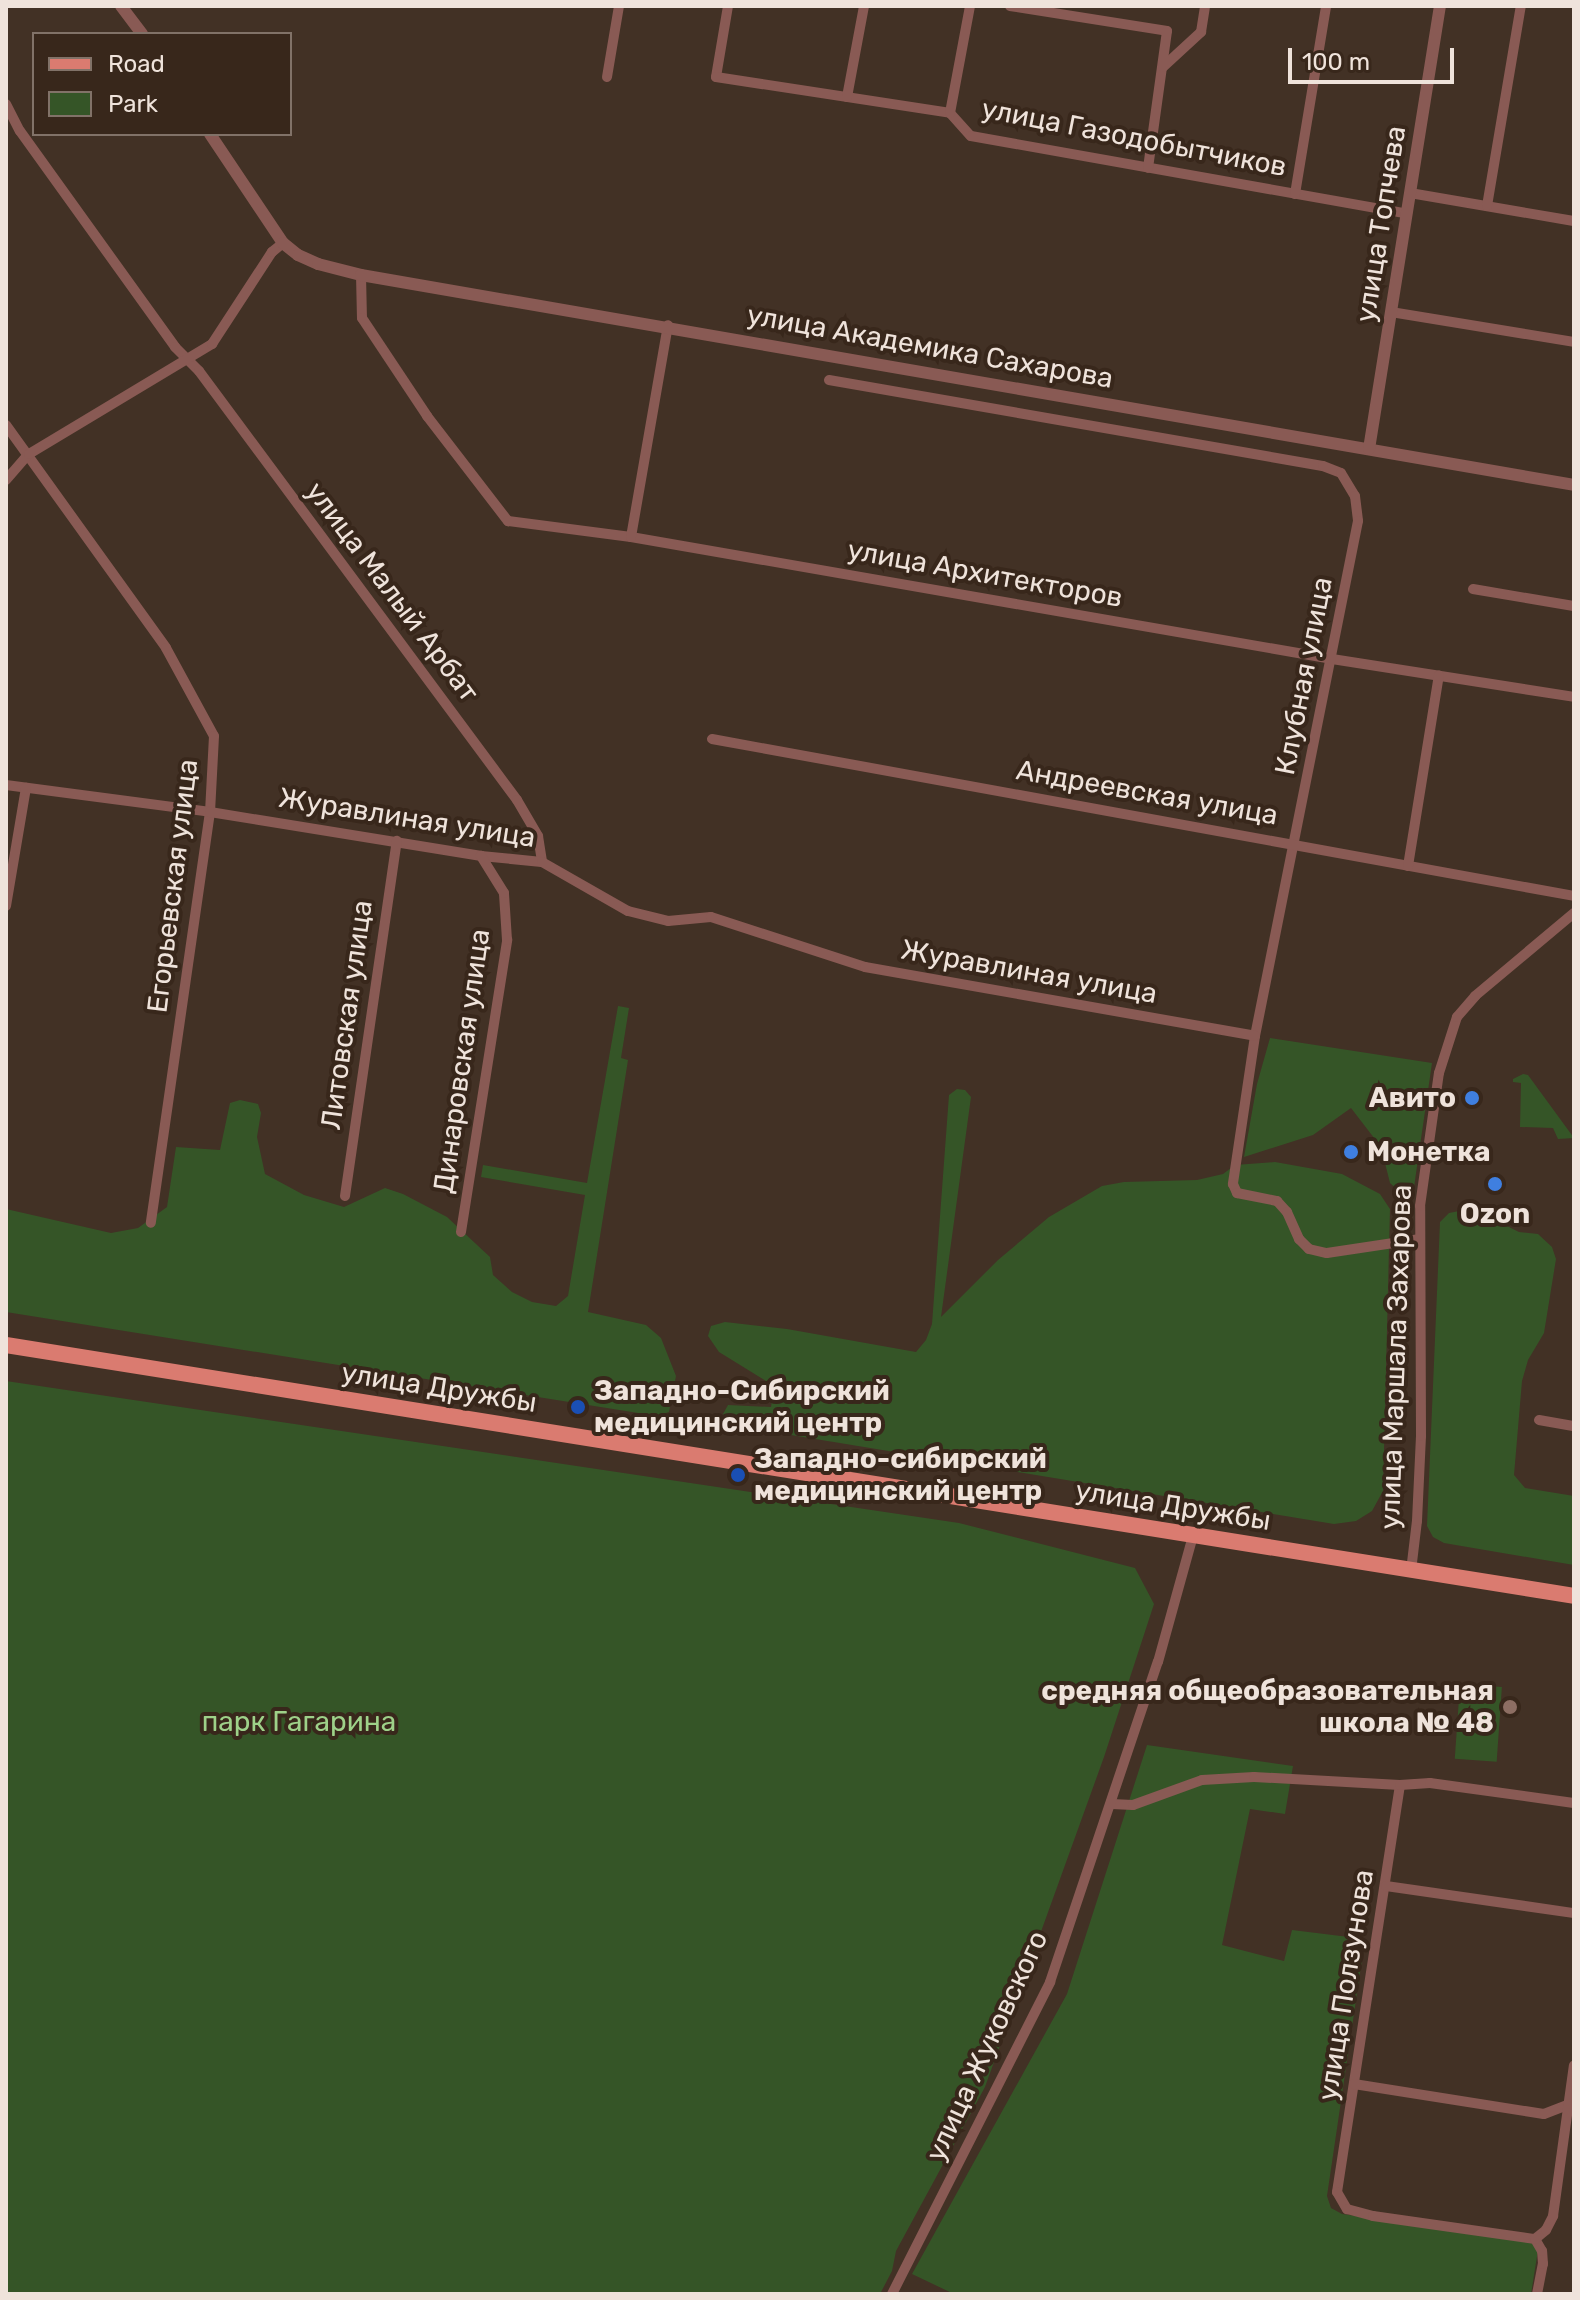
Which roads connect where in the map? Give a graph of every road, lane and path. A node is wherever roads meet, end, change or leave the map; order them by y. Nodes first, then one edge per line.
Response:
1 (121, 6) edge
2 (619, 6) edge
3 (728, 6) edge
4 (864, 6) edge
5 (970, 6) edge
6 (1010, 6) edge
7 (1205, 6) edge
8 (1326, 6) edge
9 (1440, 6) edge
10 (1521, 6) edge
11 (1084, 12) edge
12 (140, 32) edge
13 (1162, 67) junction
14 (607, 77) dead end
15 (847, 97) junction
16 (6, 104) edge
17 (950, 113) junction
18 (211, 136) edge
19 (1148, 168) junction
20 (1410, 193) junction
21 (1295, 194) junction
22 (1487, 206) junction
23 (1407, 214) junction
24 (1574, 221) edge
25 (283, 243) junction
26 (361, 275) junction
27 (1391, 312) junction
28 (668, 325) junction
29 (1574, 342) edge
30 (186, 360) junction
31 (829, 380) dead end
32 (6, 425) edge
33 (1369, 449) junction
34 (29, 454) junction
35 (6, 480) edge
36 (1574, 485) edge
37 (631, 537) junction
38 (1473, 589) dead end
39 (1574, 606) edge
40 (1332, 659) junction
41 (1439, 675) junction
42 (1574, 697) edge
43 (712, 739) dead end
44 (6, 785) edge
45 (26, 788) junction
46 (210, 812) junction
47 (397, 841) junction
48 (1296, 844) junction
49 (481, 856) junction
50 (542, 862) junction
51 (1408, 866) junction
52 (1574, 896) edge
53 (6, 906) edge
54 (1574, 913) edge
55 (1255, 1036) junction
56 (345, 1196) dead end
57 (151, 1223) dead end
58 (461, 1232) dead end
59 (1420, 1239) junction
60 (6, 1345) edge
61 (1539, 1420) dead end
62 (1574, 1426) edge
63 (1193, 1536) junction
64 (1411, 1571) junction
65 (1574, 1596) edge
66 (1400, 1785) junction
67 (1574, 1803) edge
68 (1112, 1804) junction
69 (1386, 1886) junction
70 (1574, 1913) edge
71 (1574, 2065) edge
72 (1354, 2084) junction
73 (1572, 2086) edge
74 (1567, 2105) junction
75 (1535, 2239) junction
76 (892, 2294) edge
77 (1537, 2294) edge

1 - 12 street
2 - 14 street
3 - 15 street, улица Газодобытчиков
4 - 15 street
5 - 17 street
6 - 11 street
7 - 13 street
8 - 21 street
9 - 20 street, улица Топчева
10 - 22 street
11 - 13 street
13 - 19 street
15 - 17 street, улица Газодобытчиков
16 - 30 street, улица Малый Арбат
17 - 19 street, улица Газодобытчиков
18 - 25 street
19 - 21 street, улица Газодобытчиков
20 - 22 street
20 - 23 street, улица Топчева
21 - 23 street, улица Газодобытчиков
22 - 24 street
23 - 27 street, улица Топчева
25 - 26 street, улица Академика Сахарова
25 - 30 street
26 - 28 street, улица Академика Сахарова
26 - 37 street, улица Архитекторов
27 - 29 street
27 - 33 street, улица Топчева
28 - 33 street, улица Академика Сахарова
28 - 37 street
30 - 34 street
30 - 50 street, улица Малый Арбат
31 - 40 street, Клубная улица
32 - 34 street, Егорьевская улица
33 - 36 street, улица Академика Сахарова
34 - 35 street
34 - 46 street, Егорьевская улица
37 - 40 street, улица Архитекторов
38 - 39 street
40 - 41 street, улица Архитекторов
40 - 48 street, Клубная улица
41 - 42 street, улица Архитекторов
41 - 51 street
43 - 48 street, Андреевская улица
44 - 45 street, Журавлиная улица
45 - 46 street, Журавлиная улица
45 - 53 street
46 - 47 street, Журавлиная улица
46 - 57 street, Егорьевская улица
47 - 49 street, Журавлиная улица
47 - 56 street, Литовская улица
48 - 51 street, Андреевская улица
48 - 55 street, Клубная улица
49 - 50 street, Журавлиная улица
49 - 58 street, Динаровская улица
50 - 55 street, Журавлиная улица
51 - 52 street, Андреевская улица
54 - 59 street, улица Маршала Захарова
55 - 59 street, Клубная улица
59 - 64 street, улица Маршала Захарова
60 - 63 main road, улица Дружбы
61 - 62 street
63 - 64 main road, улица Дружбы
63 - 68 street, улица Жуковского
64 - 65 main road, улица Дружбы
66 - 67 street
66 - 68 street
66 - 69 street, улица Ползунова
68 - 76 street, улица Жуковского
69 - 70 street
69 - 72 street, улица Ползунова
71 - 73 street
72 - 74 street
72 - 75 street, улица Ползунова
73 - 74 street
74 - 75 street
75 - 77 street

